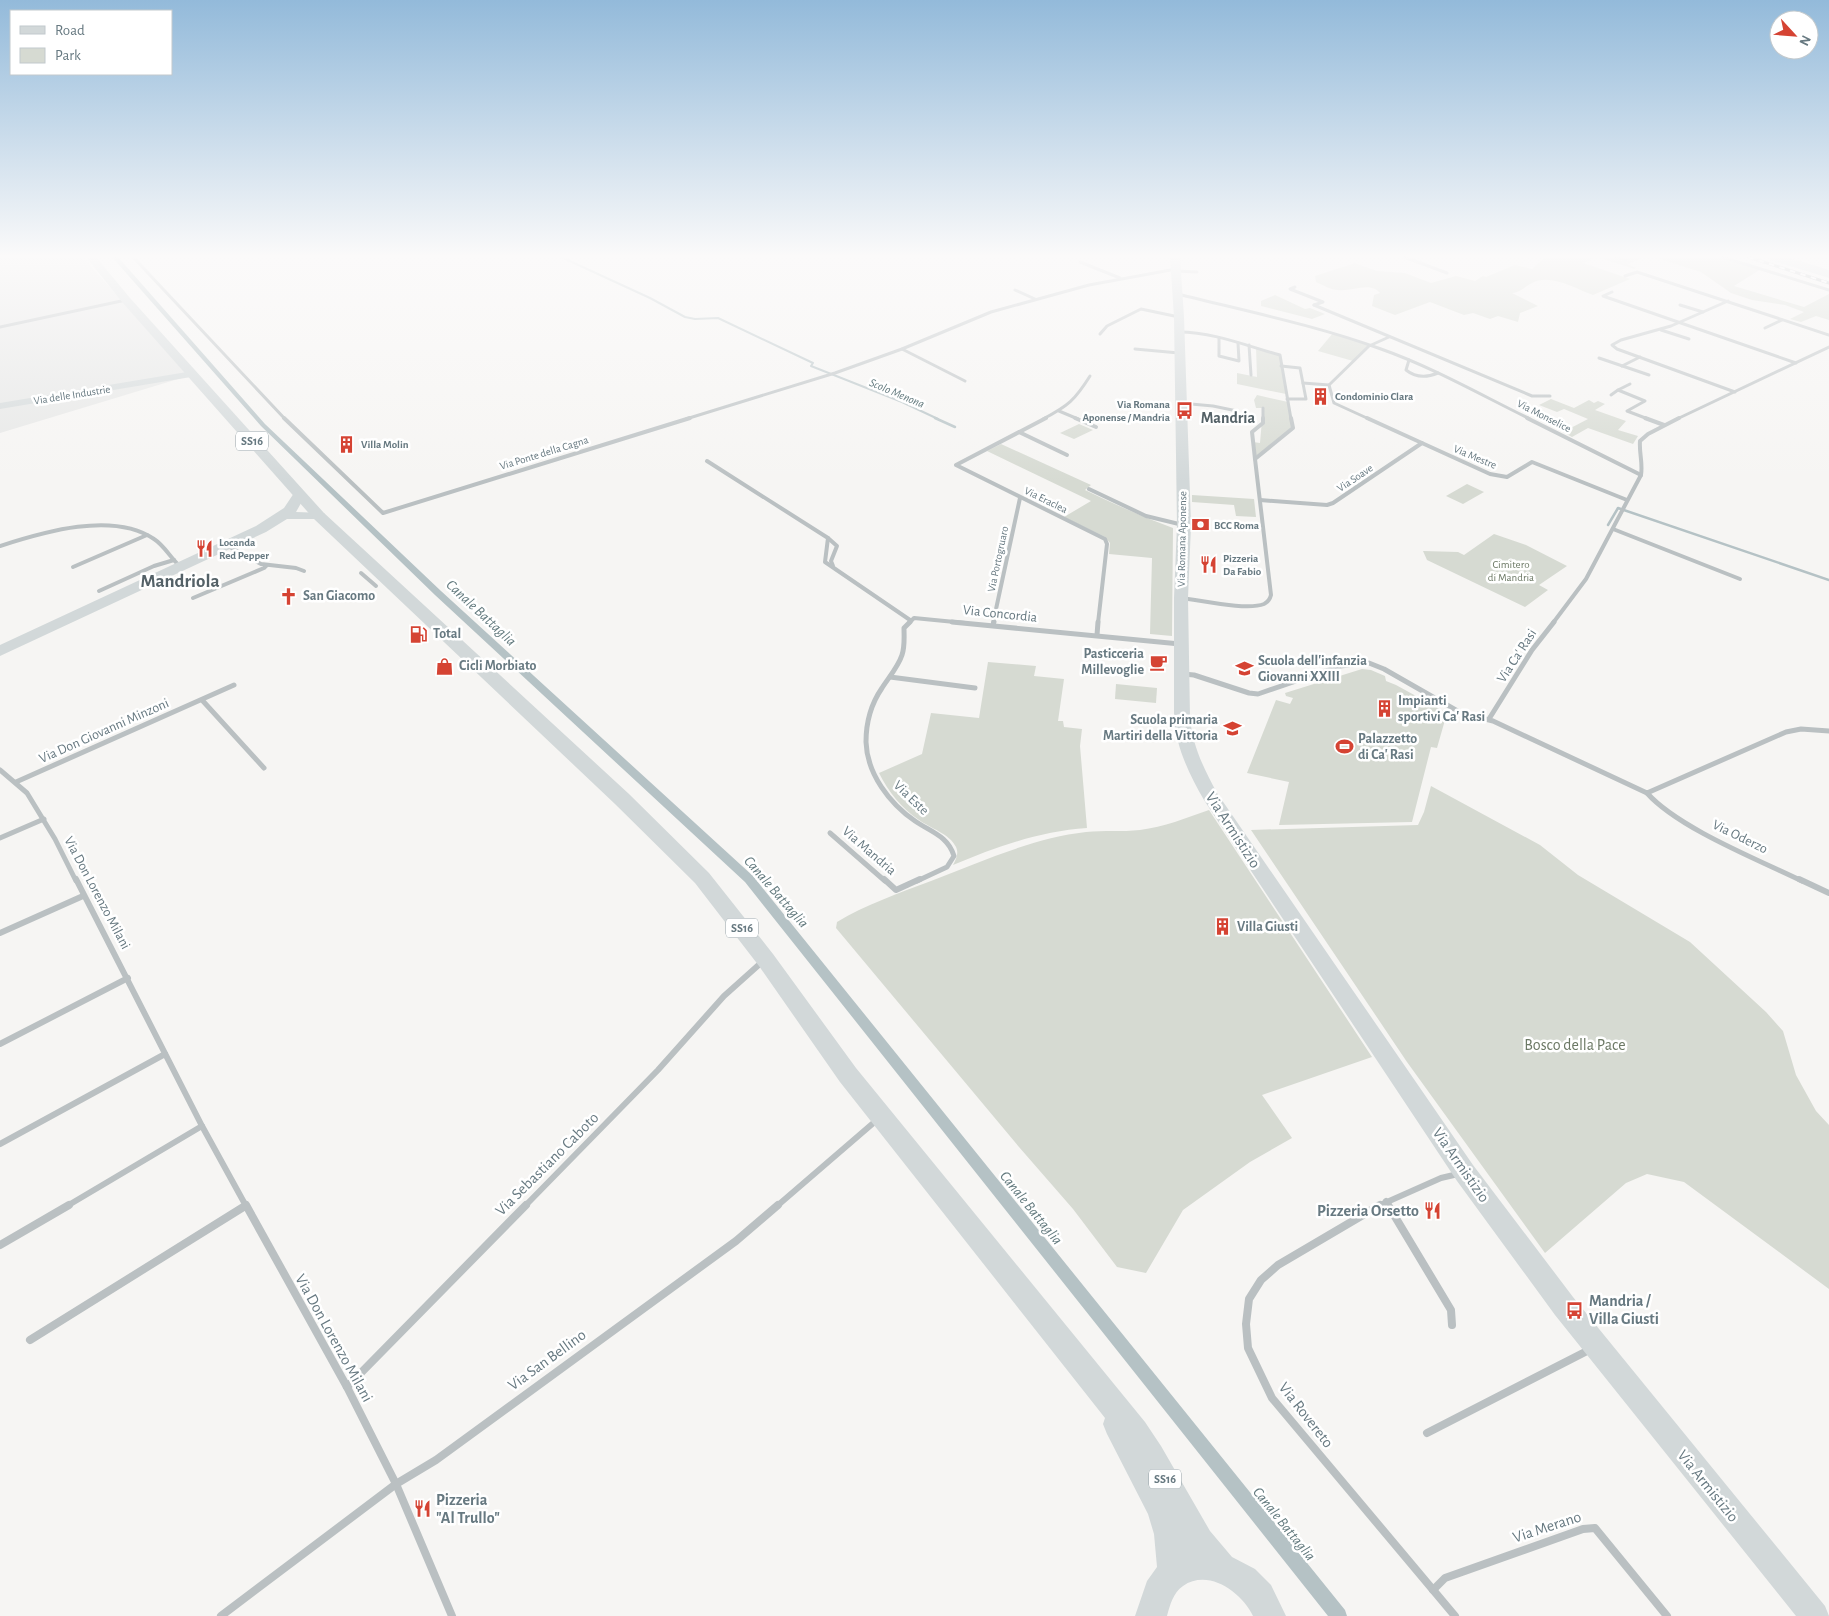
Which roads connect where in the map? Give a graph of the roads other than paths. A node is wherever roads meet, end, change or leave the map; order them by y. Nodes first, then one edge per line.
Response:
1 (156, 332) edge
2 (204, 332) edge
3 (941, 332) edge
4 (1181, 332) edge
5 (1198, 332) edge
6 (1328, 332) edge
7 (1379, 332) edge
8 (1652, 332) edge
9 (1669, 332) edge
10 (1707, 332) edge
11 (1390, 337) junction
12 (1219, 338) junction
13 (1689, 339) dead end
14 (1238, 343) junction
15 (1249, 345) junction
16 (1371, 345) junction
17 (1829, 347) edge
18 (902, 349) junction
19 (1135, 349) dead end
20 (1179, 353) junction
21 (1600, 358) dead end
22 (1640, 358) junction
23 (1409, 360) junction
24 (1239, 361) junction
25 (1796, 363) junction
26 (1251, 364) junction
27 (1281, 366) junction
28 (1621, 366) junction
29 (1438, 373) junction
30 (1252, 375) dead end
31 (1649, 375) dead end
32 (1090, 376) dead end
33 (198, 379) junction
34 (965, 381) dead end
35 (144, 383) junction
36 (1303, 383) junction
37 (1630, 384) dead end
38 (1329, 385) junction
39 (1618, 390) junction
40 (1735, 392) junction
41 (1611, 395) dead end
42 (1550, 396) dead end
43 (1287, 398) junction
44 (1180, 403) junction
45 (0, 406) edge
46 (1263, 408) dead end
47 (1060, 411) junction
48 (1237, 412) dead end
49 (1664, 425) junction
50 (1096, 427) dead end
51 (1019, 432) junction
52 (1422, 443) junction
53 (1067, 454) dead end
54 (1255, 459) junction
55 (707, 461) dead end
56 (1641, 475) junction
57 (1089, 489) dead end
58 (1020, 498) junction
59 (1260, 500) junction
60 (1627, 500) junction
61 (309, 506) junction
62 (288, 515) junction
63 (1184, 525) junction
64 (1613, 529) junction
65 (147, 535) junction
66 (828, 538) junction
67 (227, 545) junction
68 (0, 546) edge
69 (177, 564) junction
70 (267, 565) junction
71 (72, 567) dead end
72 (833, 567) junction
73 (304, 571) dead end
74 (361, 572) dead end
75 (1740, 579) dead end
76 (376, 586) dead end
77 (99, 591) dead end
78 (193, 598) dead end
79 (1181, 598) junction
80 (910, 620) junction
81 (993, 625) junction
82 (1097, 635) junction
83 (1181, 644) junction
84 (0, 652) edge
85 (1181, 674) junction
86 (890, 677) junction
87 (234, 685) dead end
88 (974, 688) dead end
89 (202, 700) junction
90 (1489, 719) junction
91 (1829, 730) edge
92 (264, 768) dead end
93 (0, 770) edge
94 (16, 782) junction
95 (1648, 793) junction
96 (44, 819) junction
97 (830, 833) dead end
98 (0, 838) edge
99 (947, 867) joint
100 (1829, 893) edge
101 (83, 896) junction
102 (0, 933) edge
103 (766, 960) junction
104 (128, 978) junction
105 (0, 1044) edge
106 (165, 1054) junction
107 (881, 1116) junction
108 (202, 1126) junction
109 (0, 1144) edge
110 (1465, 1172) junction
111 (1386, 1200) junction
112 (246, 1206) junction
113 (0, 1245) edge
114 (1452, 1325) dead end
115 (30, 1340) dead end
116 (1596, 1347) junction
117 (347, 1387) junction
118 (1104, 1395) junction
119 (1427, 1433) dead end
120 (396, 1484) junction
121 (1220, 1566) junction
122 (1173, 1573) junction
123 (1432, 1590) junction
124 (221, 1616) edge
125 (452, 1616) edge
126 (1151, 1616) edge
127 (1270, 1616) edge
128 (1455, 1616) edge
129 (1667, 1616) edge
130 (1815, 1616) edge

1 - 33 main road, SS16
2 - 18 street, Via Ponte della Cagna
3 - 18 street, Via Ponte della Cagna
4 - 20 street, Via Romana Aponense
5 - 12 street
6 - 16 street, Via Monselice
7 - 11 street
8 - 22 street
9 - 13 street
10 - 25 street
11 - 16 street
11 - 42 street
12 - 14 street
12 - 24 street
14 - 15 street
14 - 24 street
15 - 26 street
15 - 27 street
16 - 23 street, Via Monselice
16 - 38 street
17 - 25 street
18 - 34 street
19 - 20 street
20 - 44 street, Via Romana Aponense
21 - 28 street
22 - 28 street
22 - 40 street
23 - 29 street, Via Monselice
23 - 29 street
24 - 26 street
25 - 40 street
26 - 30 street
27 - 36 street
27 - 43 street
28 - 31 street
29 - 56 street, Via Monselice
32 - 47 street, Via Eraclea
33 - 35 street, Via delle Industrie
33 - 35 street, Via delle Industrie
33 - 61 main road, SS16
35 - 45 street, Via delle Industrie
36 - 38 street
36 - 43 street
37 - 39 street
38 - 52 street, Via Mestre
39 - 41 street
39 - 49 street
40 - 49 street
43 - 54 street
44 - 48 street
44 - 63 street, Via Romana Aponense
46 - 54 street
47 - 50 street
47 - 51 street, Via Eraclea
49 - 56 street
51 - 53 street
51 - 58 street, Via Eraclea
52 - 59 street, Via Soave
52 - 60 street, Via Mestre
54 - 59 street
55 - 66 street
56 - 60 street, Via Ca' Rasi
57 - 63 street
58 - 81 street, Via Portogruaro
58 - 82 street, Via Eraclea
59 - 79 street
60 - 64 street, Via Ca' Rasi
61 - 62 street
61 - 62 street
61 - 103 main road, SS16
62 - 67 street
63 - 79 street, Via Romana Aponense
64 - 75 street
64 - 90 street, Via Ca' Rasi
65 - 68 street
65 - 69 street
65 - 71 street
66 - 72 street
66 - 72 street
67 - 69 street
67 - 70 street
69 - 77 street
69 - 84 street
70 - 73 street
70 - 78 street
72 - 80 street
74 - 76 street
79 - 83 street, Via Romana Aponense
80 - 81 street, Via Concordia
80 - 86 street, Via Este
81 - 82 street, Via Concordia
82 - 83 street, Via Concordia
83 - 85 street, Via Romana Aponense
85 - 90 street
85 - 110 street, Via Armistizio
86 - 88 street
86 - 99 street, Via Este
87 - 89 street, Via Don Giovanni Minzoni
89 - 92 street
89 - 94 street, Via Don Giovanni Minzoni
90 - 95 street, Via Oderzo
91 - 95 street
93 - 94 street, Via Don Lorenzo Milani
94 - 96 street, Via Don Lorenzo Milani
95 - 100 street, Via Oderzo
96 - 98 street
96 - 101 street, Via Don Lorenzo Milani
97 - 99 street, Via Mandria
101 - 102 street
101 - 104 street, Via Don Lorenzo Milani
103 - 107 main road, SS16
103 - 117 street, Via Sebastiano Caboto
104 - 105 street
104 - 106 street, Via Don Lorenzo Milani
106 - 108 street, Via Don Lorenzo Milani
106 - 109 street
107 - 118 main road, SS16
107 - 120 street, Via San Bellino
108 - 112 street, Via Don Lorenzo Milani
108 - 113 street
110 - 111 street, Via Rovereto
110 - 116 street, Via Armistizio
111 - 114 street
111 - 123 street, Via Rovereto
112 - 115 street
112 - 117 street, Via Don Lorenzo Milani
116 - 119 street
116 - 130 street, Via Armistizio
117 - 120 street, Via Don Lorenzo Milani
118 - 121 main road, SS16
118 - 122 main road, SS16
120 - 124 street, Via San Bellino
120 - 125 street, Via Don Lorenzo Milani
121 - 122 main road, SS16
121 - 127 main road, SS16
122 - 126 main road
123 - 128 street, Via Rovereto
123 - 129 street, Via Merano

